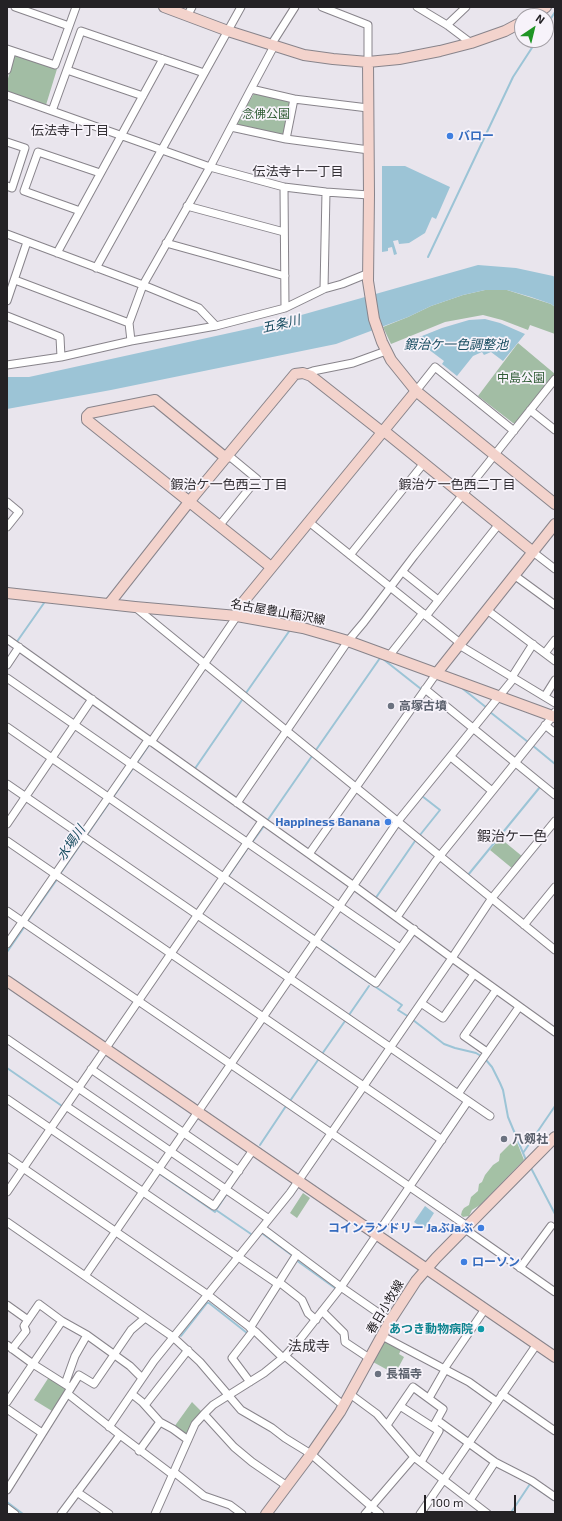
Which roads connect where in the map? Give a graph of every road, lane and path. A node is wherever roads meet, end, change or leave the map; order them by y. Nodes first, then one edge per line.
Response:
1 (15, 7) edge
2 (76, 7) edge
3 (164, 7) edge
4 (241, 7) edge
5 (295, 7) edge
6 (322, 7) edge
7 (417, 7) edge
8 (466, 7) edge
9 (340, 10) edge
10 (189, 11) edge
11 (447, 25) junction
12 (69, 26) junction
13 (514, 26) edge
14 (228, 30) junction
15 (471, 43) junction
16 (273, 46) junction
17 (10, 50) edge
18 (163, 59) junction
19 (368, 62) junction
20 (7, 70) edge
21 (67, 70) junction
22 (204, 73) junction
23 (251, 89) junction
24 (7, 95) edge
25 (142, 96) junction
26 (294, 99) junction
27 (368, 108) junction
28 (52, 111) junction
29 (231, 127) junction
30 (121, 136) junction
31 (286, 140) junction
32 (7, 142) edge
33 (161, 150) junction
34 (369, 150) junction
35 (210, 167) junction
36 (100, 173) junction
37 (7, 186) edge
38 (284, 187) junction
39 (326, 192) junction
40 (369, 195) junction
41 (187, 206) junction
42 (80, 211) junction
43 (284, 232) junction
44 (7, 234) edge
45 (28, 242) junction
46 (166, 243) junction
47 (57, 253) junction
48 (96, 268) junction
49 (285, 276) junction
50 (368, 277) junction
51 (14, 280) junction
52 (143, 285) junction
53 (324, 290) junction
54 (7, 301) edge
55 (285, 308) junction
56 (7, 316) edge
57 (129, 323) junction
58 (216, 326) junction
59 (131, 341) junction
60 (384, 346) junction
61 (61, 357) junction
62 (7, 365) edge
63 (307, 373) junction
64 (555, 379) edge
65 (416, 391) junction
66 (530, 410) junction
67 (555, 430) edge
68 (383, 431) junction
69 (514, 431) junction
70 (495, 455) junction
71 (227, 456) junction
72 (424, 464) junction
73 (463, 495) junction
74 (7, 502) edge
75 (190, 502) junction
76 (555, 504) edge
77 (309, 522) junction
78 (499, 524) junction
79 (555, 524) edge
80 (219, 526) junction
81 (7, 527) edge
82 (533, 552) junction
83 (350, 555) junction
84 (271, 567) junction
85 (555, 569) edge
86 (403, 572) junction
87 (514, 575) junction
88 (391, 588) junction
89 (7, 593) edge
90 (438, 600) junction
91 (109, 604) junction
92 (555, 605) edge
93 (135, 607) junction
94 (487, 610) junction
95 (424, 614) junction
96 (237, 616) junction
97 (7, 639) edge
98 (555, 640) edge
99 (348, 641) junction
100 (460, 644) junction
101 (533, 644) junction
102 (19, 647) junction
103 (545, 654) junction
104 (388, 656) junction
105 (555, 661) edge
106 (204, 664) junction
107 (7, 665) edge
108 (436, 674) junction
109 (513, 677) junction
110 (7, 678) edge
111 (555, 680) edge
112 (425, 689) junction
113 (545, 696) junction
114 (500, 697) junction
115 (92, 699) junction
116 (555, 702) edge
117 (554, 715) edge
118 (74, 724) junction
119 (545, 725) junction
120 (7, 727) edge
121 (474, 729) junction
122 (287, 730) junction
123 (555, 733) edge
124 (150, 741) junction
125 (451, 757) junction
126 (51, 758) junction
127 (515, 762) junction
128 (133, 764) junction
129 (7, 784) edge
130 (356, 787) junction
131 (492, 791) junction
132 (555, 795) edge
133 (25, 797) junction
134 (110, 800) junction
135 (237, 803) junction
136 (262, 820) junction
137 (398, 821) junction
138 (555, 821) edge
139 (7, 824) edge
140 (84, 837) junction
141 (7, 841) edge
142 (247, 842) junction
143 (309, 854) junction
144 (440, 855) junction
145 (58, 876) junction
146 (223, 878) junction
147 (354, 886) junction
148 (555, 887) edge
149 (492, 898) junction
150 (340, 906) junction
151 (7, 911) edge
152 (197, 916) junction
153 (397, 917) junction
154 (25, 923) junction
155 (524, 925) junction
156 (414, 929) junction
157 (316, 942) junction
158 (7, 944) edge
159 (400, 948) junction
160 (555, 950) edge
161 (171, 954) junction
162 (452, 958) junction
163 (474, 974) junction
164 (290, 979) junction
165 (7, 981) edge
166 (496, 990) junction
167 (138, 1002) junction
168 (421, 1003) junction
169 (519, 1007) junction
170 (264, 1018) junction
171 (555, 1032) edge
172 (7, 1039) edge
173 (106, 1048) junction
174 (390, 1048) junction
175 (487, 1052) junction
176 (231, 1065) junction
177 (92, 1069) junction
178 (364, 1086) junction
179 (79, 1088) junction
180 (458, 1094) junction
181 (7, 1099) edge
182 (468, 1101) junction
183 (66, 1106) junction
184 (199, 1112) junction
185 (490, 1116) dead end
186 (50, 1129) junction
187 (184, 1133) junction
188 (331, 1133) junction
189 (442, 1140) junction
190 (554, 1140) edge
191 (253, 1150) junction
192 (172, 1152) junction
193 (7, 1157) edge
194 (23, 1168) junction
195 (159, 1169) junction
196 (238, 1171) junction
197 (298, 1181) junction
198 (409, 1187) junction
199 (226, 1189) junction
200 (7, 1192) edge
201 (143, 1192) junction
202 (269, 1219) junction
203 (7, 1222) edge
204 (551, 1226) dead end
205 (262, 1228) junction
206 (466, 1228) junction
207 (116, 1232) junction
208 (377, 1234) junction
209 (297, 1254) junction
210 (238, 1257) junction
211 (520, 1268) junction
212 (427, 1269) junction
213 (85, 1276) junction
214 (279, 1283) junction
215 (341, 1287) junction
216 (555, 1292) edge
217 (208, 1295) junction
218 (7, 1305) edge
219 (485, 1309) junction
220 (322, 1311) junction
221 (145, 1318) junction
222 (28, 1320) junction
223 (316, 1320) junction
224 (62, 1321) junction
225 (390, 1321) junction
226 (252, 1329) junction
227 (87, 1335) junction
228 (382, 1336) junction
229 (173, 1337) junction
230 (537, 1344) junction
231 (10, 1347) edge
232 (188, 1350) junction
233 (553, 1353) edge
234 (114, 1355) junction
235 (283, 1357) junction
236 (370, 1358) junction
237 (32, 1364) junction
238 (445, 1369) junction
239 (142, 1378) junction
240 (250, 1382) junction
241 (68, 1388) junction
242 (132, 1394) junction
243 (350, 1394) junction
244 (502, 1394) junction
245 (229, 1395) junction
246 (429, 1398) junction
247 (8, 1400) edge
248 (497, 1402) junction
249 (145, 1405) junction
250 (344, 1406) junction
251 (400, 1406) junction
252 (7, 1409) edge
253 (204, 1414) junction
254 (437, 1420) junction
255 (160, 1422) junction
256 (386, 1425) junction
257 (110, 1427) junction
258 (433, 1427) junction
259 (555, 1430) edge
260 (42, 1433) junction
261 (120, 1435) junction
262 (188, 1440) junction
263 (469, 1442) junction
264 (139, 1451) junction
265 (311, 1454) junction
266 (414, 1457) junction
267 (421, 1462) junction
268 (495, 1462) junction
269 (173, 1474) junction
270 (444, 1480) junction
271 (287, 1486) junction
272 (7, 1490) edge
273 (77, 1492) junction
274 (555, 1497) edge
275 (470, 1500) junction
276 (370, 1506) junction
277 (7, 1508) edge
278 (15, 1514) edge
279 (61, 1514) edge
280 (109, 1514) edge
281 (154, 1514) edge
282 (242, 1514) edge
283 (266, 1514) edge
284 (365, 1514) edge
285 (380, 1514) edge
286 (420, 1514) edge
287 (488, 1514) edge

1 - 12 street
2 - 12 street
3 - 10 street
4 - 14 street
5 - 16 street
6 - 9 street
7 - 11 street
8 - 11 street
9 - 19 street
10 - 14 street
11 - 15 street
12 - 17 street
13 - 15 street
14 - 16 street
14 - 22 street
15 - 19 street
16 - 19 street
16 - 23 street
17 - 20 street
18 - 21 street
18 - 22 street
18 - 25 street
19 - 27 street
21 - 25 street
21 - 28 street
22 - 33 street
23 - 26 street
23 - 29 street
24 - 28 street
25 - 30 street
26 - 27 street
26 - 31 street
27 - 34 street
28 - 30 street
29 - 31 street
29 - 35 street
30 - 33 street
30 - 36 street
31 - 34 street
32 - 37 street
33 - 35 street
33 - 48 street
34 - 40 street
35 - 38 street
35 - 41 street
36 - 42 street
36 - 42 street
38 - 39 street
38 - 43 street
39 - 40 street
39 - 53 street
40 - 50 street
41 - 43 street
41 - 46 street
42 - 47 street
43 - 49 street
44 - 45 street
45 - 47 street
45 - 51 street
46 - 49 street
46 - 52 street
47 - 48 street
48 - 52 street
49 - 55 street
50 - 53 street
50 - 60 street
51 - 54 street
51 - 57 street
52 - 57 street
52 - 58 street
53 - 55 street
55 - 58 street
56 - 61 street
57 - 59 street
58 - 59 street
59 - 61 street
60 - 63 street
60 - 65 street
61 - 62 street
63 - 68 street
63 - 71 street
64 - 66 street
65 - 68 street
65 - 69 street
65 - 70 street
66 - 67 street
66 - 69 street
68 - 72 street
68 - 77 street
69 - 70 street
70 - 73 street
70 - 76 street
71 - 75 street
71 - 75 street
71 - 80 street
72 - 73 street
72 - 83 street
73 - 78 street
73 - 86 street
74 - 81 street
75 - 80 street
75 - 91 street
77 - 83 street
77 - 84 street
78 - 82 street
78 - 90 street
79 - 82 street
80 - 84 street
82 - 85 street
82 - 87 street
83 - 88 street
84 - 96 street
86 - 88 street
86 - 90 street
87 - 92 street
87 - 94 street
88 - 95 street
88 - 99 street
89 - 91 street, 名古屋豊山稲沢線
90 - 95 street
91 - 93 street, 名古屋豊山稲沢線
93 - 96 street, 名古屋豊山稲沢線
93 - 106 street
94 - 100 street
94 - 101 street
95 - 100 street
95 - 104 street
96 - 99 street, 名古屋豊山稲沢線
96 - 106 street
97 - 102 street
98 - 103 street
99 - 104 street, 名古屋豊山稲沢線
99 - 122 street
100 - 108 street
100 - 109 street
101 - 103 street
101 - 109 street
102 - 107 street
102 - 115 street
103 - 105 street
104 - 108 street, 名古屋豊山稲沢線
106 - 122 street
106 - 124 street
108 - 112 street
108 - 114 street, 名古屋豊山稲沢線
109 - 113 street
109 - 114 street
110 - 118 street
111 - 113 street
112 - 121 street
112 - 130 street
113 - 116 street
114 - 117 street, 名古屋豊山稲沢線
114 - 121 street
115 - 118 street
115 - 124 street
117 - 119 street
118 - 126 street
118 - 128 street
119 - 123 street
119 - 127 street
120 - 126 street
121 - 125 street
121 - 127 street
122 - 130 street
122 - 135 street
124 - 128 street
124 - 135 street
125 - 131 street
125 - 137 street
126 - 133 street
126 - 134 street
127 - 131 street
127 - 132 street
128 - 134 street
128 - 142 street
129 - 133 street
130 - 137 street
130 - 143 street
131 - 144 street
133 - 139 street
133 - 140 street
134 - 140 street
134 - 146 street
135 - 136 street
136 - 142 street
136 - 143 street
137 - 144 street
137 - 147 street
138 - 149 street
140 - 145 street
140 - 152 street
141 - 145 street
142 - 146 street
142 - 150 street
143 - 147 street
144 - 149 street
144 - 153 street
145 - 154 street
145 - 161 street
146 - 152 street
146 - 157 street
147 - 150 street
147 - 153 street
148 - 155 street
149 - 155 street
149 - 162 street
150 - 157 street
150 - 159 street
151 - 154 street
152 - 161 street
152 - 164 street
153 - 156 street
154 - 158 street
154 - 167 street
155 - 160 street
156 - 159 street
156 - 162 street
157 - 159 street
157 - 164 street
161 - 167 street
161 - 170 street
162 - 163 street
162 - 168 street
163 - 166 street
163 - 168 street
164 - 170 street
164 - 174 street
165 - 173 street
166 - 169 street
166 - 175 street
167 - 173 street
167 - 176 street
168 - 174 street
169 - 171 street
169 - 175 street
170 - 176 street
170 - 178 street
172 - 179 street
173 - 177 street
173 - 184 street
174 - 178 street
174 - 180 street
175 - 180 street
176 - 184 street
176 - 188 street
177 - 179 street
177 - 187 street
178 - 188 street
178 - 189 street
179 - 183 street
179 - 192 street
180 - 182 street
181 - 186 street
182 - 185 street
182 - 189 street
183 - 186 street
183 - 195 street
184 - 187 street
184 - 191 street
186 - 194 street
186 - 201 street
187 - 192 street
187 - 196 street
188 - 197 street
188 - 198 street
189 - 198 street
190 - 206 street, 春日小牧線
191 - 196 street
191 - 197 street
192 - 195 street
192 - 199 street
193 - 194 street
194 - 200 street
194 - 207 street
195 - 199 street
195 - 201 street
196 - 199 street
197 - 202 street
197 - 208 street
198 - 206 street
198 - 208 street
199 - 202 street
201 - 207 street
201 - 210 street
202 - 205 street
203 - 213 street
204 - 211 street
205 - 209 street
205 - 210 street
206 - 211 street
206 - 212 street, 春日小牧線
207 - 213 street
207 - 217 street
208 - 212 street
208 - 215 street
209 - 214 street
209 - 215 street
210 - 214 street
210 - 217 street
211 - 216 street
212 - 219 street
212 - 225 street, 春日小牧線
213 - 221 street
214 - 223 street
214 - 226 street
215 - 220 street
215 - 225 street
217 - 226 street
217 - 229 street
218 - 222 street
219 - 230 street
219 - 238 street
220 - 223 street
220 - 236 street
221 - 229 street
221 - 234 street
222 - 224 street
222 - 231 street
223 - 235 street
224 - 227 street
224 - 237 street
225 - 228 street, 春日小牧線
226 - 235 street
226 - 240 street
227 - 234 street
227 - 241 street
228 - 236 street, 春日小牧線
228 - 238 street
229 - 232 street
229 - 239 street
230 - 233 street
230 - 244 street
231 - 237 street
232 - 245 street
232 - 249 street
234 - 239 street
234 - 241 street
235 - 240 street
235 - 250 street
236 - 243 street, 春日小牧線
237 - 241 street
237 - 247 street
238 - 246 street
238 - 248 street
239 - 242 street
240 - 245 street
241 - 257 street
241 - 260 street
242 - 249 street
242 - 257 street
243 - 250 street, 春日小牧線
243 - 256 street
244 - 248 street
244 - 259 street
245 - 253 street
245 - 265 street
246 - 251 street
246 - 254 street
248 - 263 street
249 - 255 street
250 - 265 street, 春日小牧線
251 - 256 street
251 - 258 street
252 - 260 street
253 - 262 street
253 - 271 street
254 - 258 street
254 - 263 street
255 - 262 street
255 - 264 street
256 - 266 street
257 - 261 street
258 - 267 street
260 - 272 street
261 - 264 street
261 - 273 street
262 - 269 street
263 - 268 street
263 - 270 street
264 - 269 street
265 - 271 street, 春日小牧線
265 - 276 street
266 - 267 street
266 - 276 street
267 - 270 street
268 - 274 street
268 - 275 street
269 - 281 street
269 - 282 street
270 - 275 street
270 - 286 street
271 - 283 street, 春日小牧線
273 - 279 street
273 - 280 street
275 - 287 street
276 - 284 street
276 - 285 street
277 - 278 street

